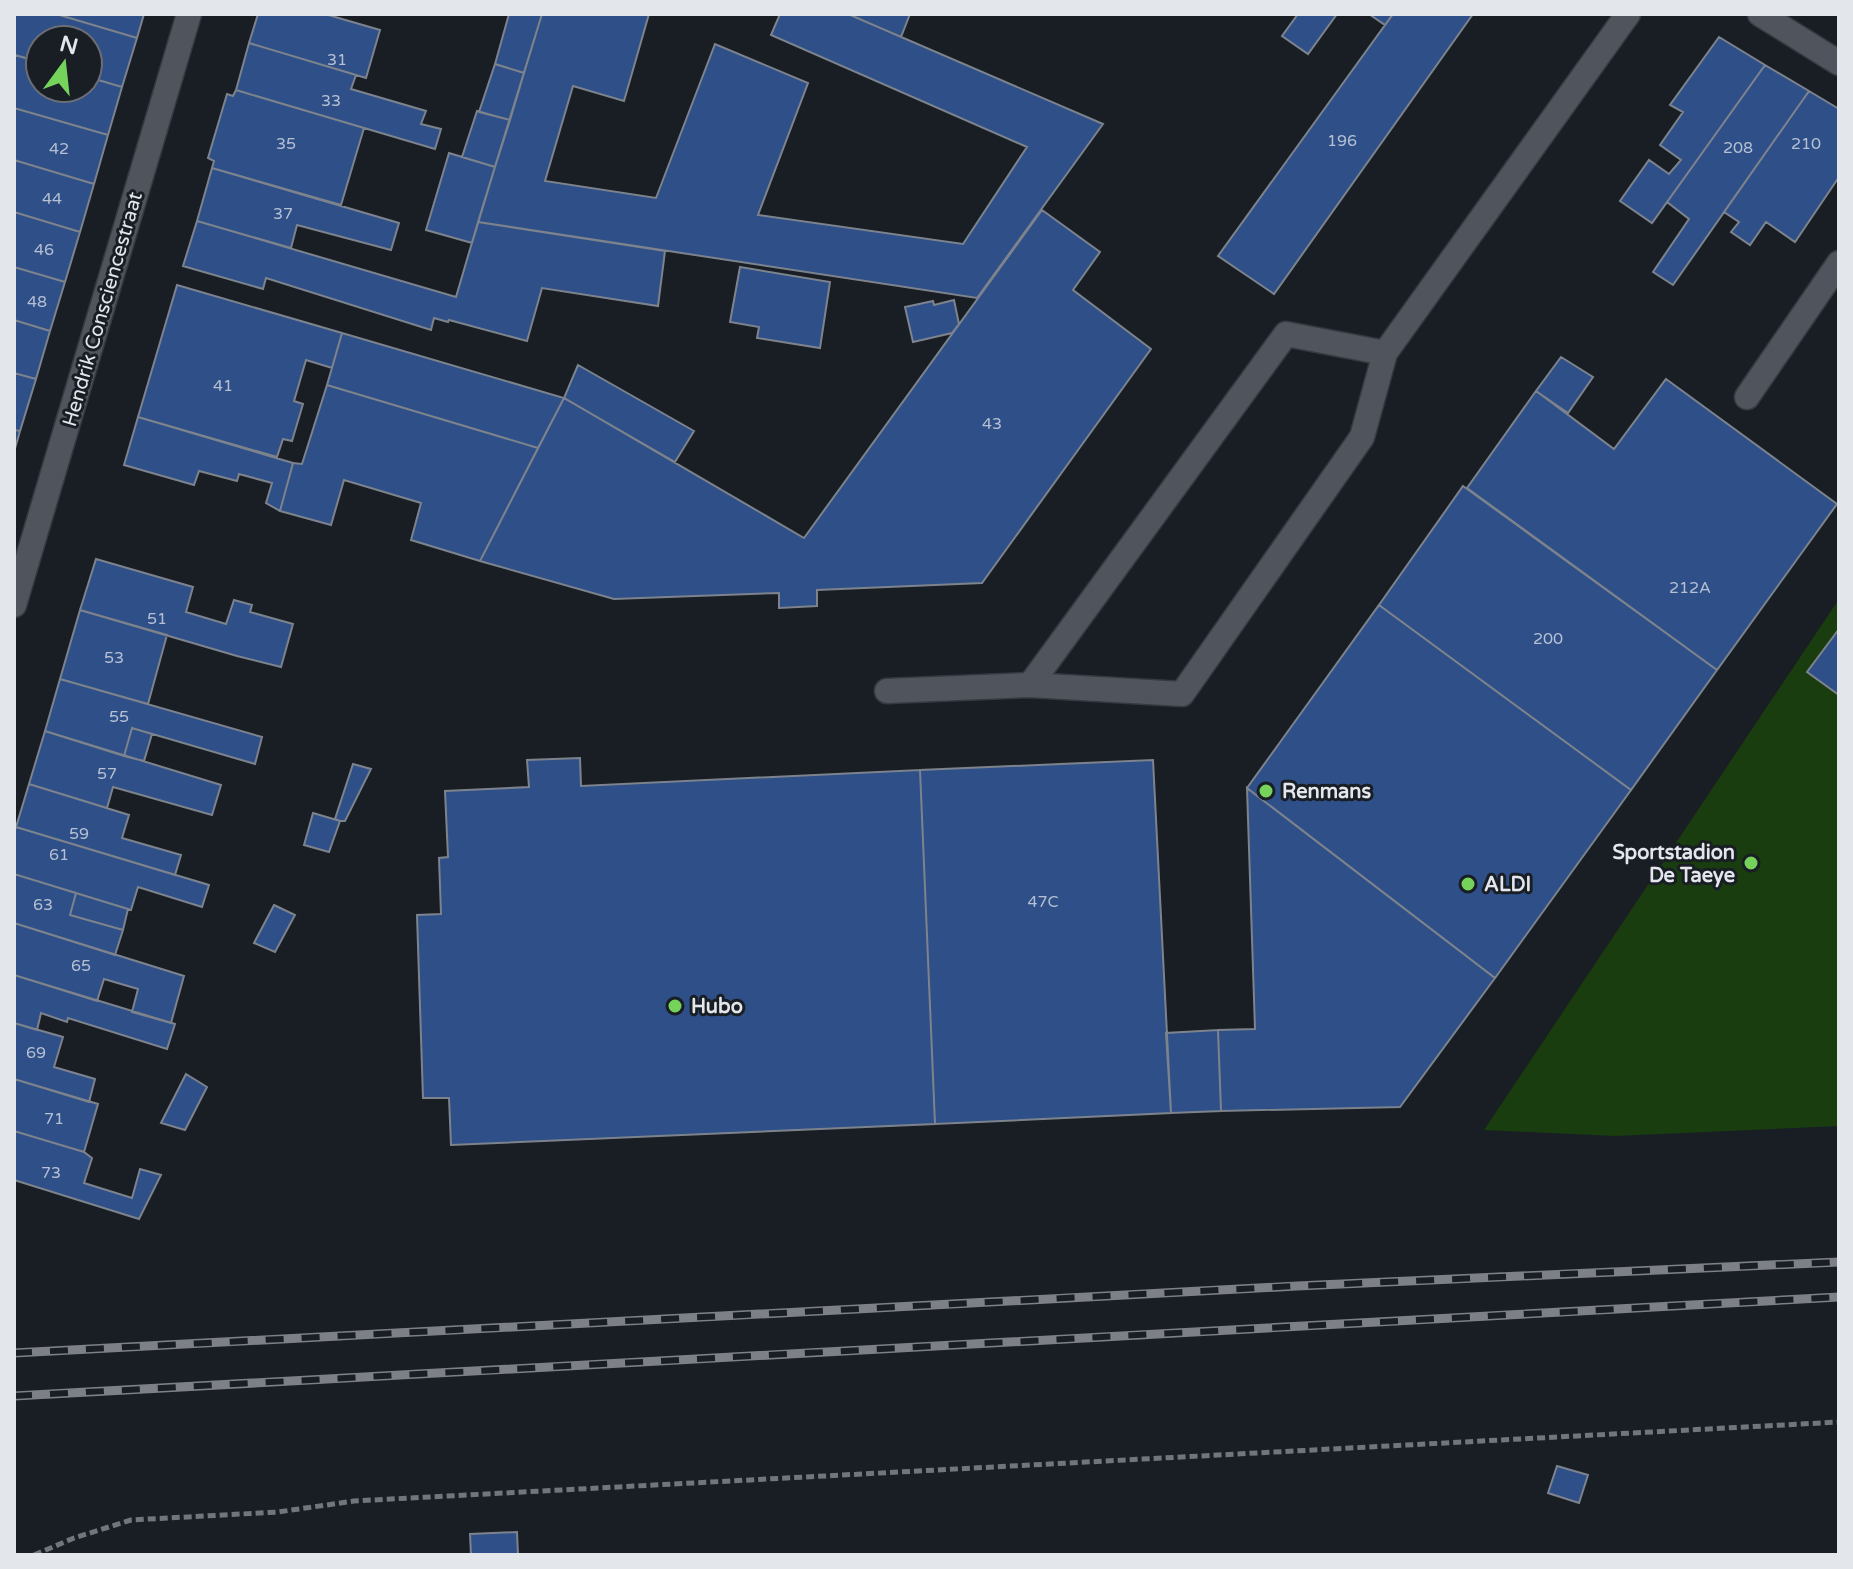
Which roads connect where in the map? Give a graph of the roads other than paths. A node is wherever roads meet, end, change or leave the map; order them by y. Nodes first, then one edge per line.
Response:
1 (189, 14) edge
2 (1628, 14) edge
3 (1760, 14) edge
4 (1839, 63) edge
5 (1839, 263) edge
6 (1385, 353) junction
7 (1747, 397) dead end
8 (26, 524) edge
9 (14, 605) edge
10 (1030, 685) junction
11 (887, 691) dead end

1 - 8 street, Hendrik Consciencestraat
2 - 6 street
3 - 4 street
5 - 7 street
6 - 10 street
6 - 10 street
8 - 9 street, Hendrik Consciencestraat
10 - 11 street

